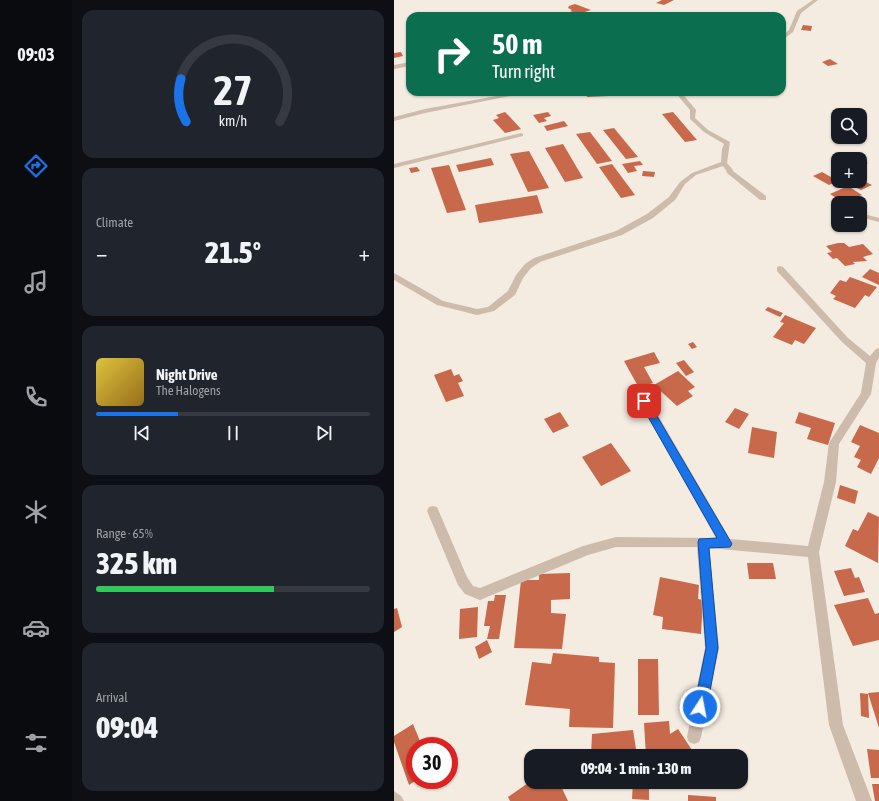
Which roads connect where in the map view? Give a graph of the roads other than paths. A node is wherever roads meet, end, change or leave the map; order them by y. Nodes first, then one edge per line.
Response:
1 (816, 0) edge
2 (786, 35) edge
3 (406, 65) edge
4 (394, 67) edge
5 (505, 96) edge
6 (681, 96) edge
7 (394, 119) edge
8 (521, 135) dead end
9 (724, 163) junction
10 (394, 166) edge
11 (763, 198) dead end
12 (867, 217) edge
13 (879, 220) edge
14 (780, 269) dead end
15 (394, 276) edge
16 (879, 351) edge
17 (871, 362) junction
18 (644, 401) dead end
19 (433, 511) dead end
20 (703, 542) junction
21 (726, 544) junction
22 (813, 552) junction
23 (694, 737) dead end
24 (864, 801) edge

1 - 2 street
3 - 4 street
5 - 7 street
6 - 9 street
8 - 10 street
9 - 11 street
9 - 15 street
12 - 13 street
14 - 17 street
16 - 17 street
17 - 22 street
18 - 21 street
19 - 20 street
20 - 21 street
20 - 23 street
21 - 22 street
22 - 24 street

